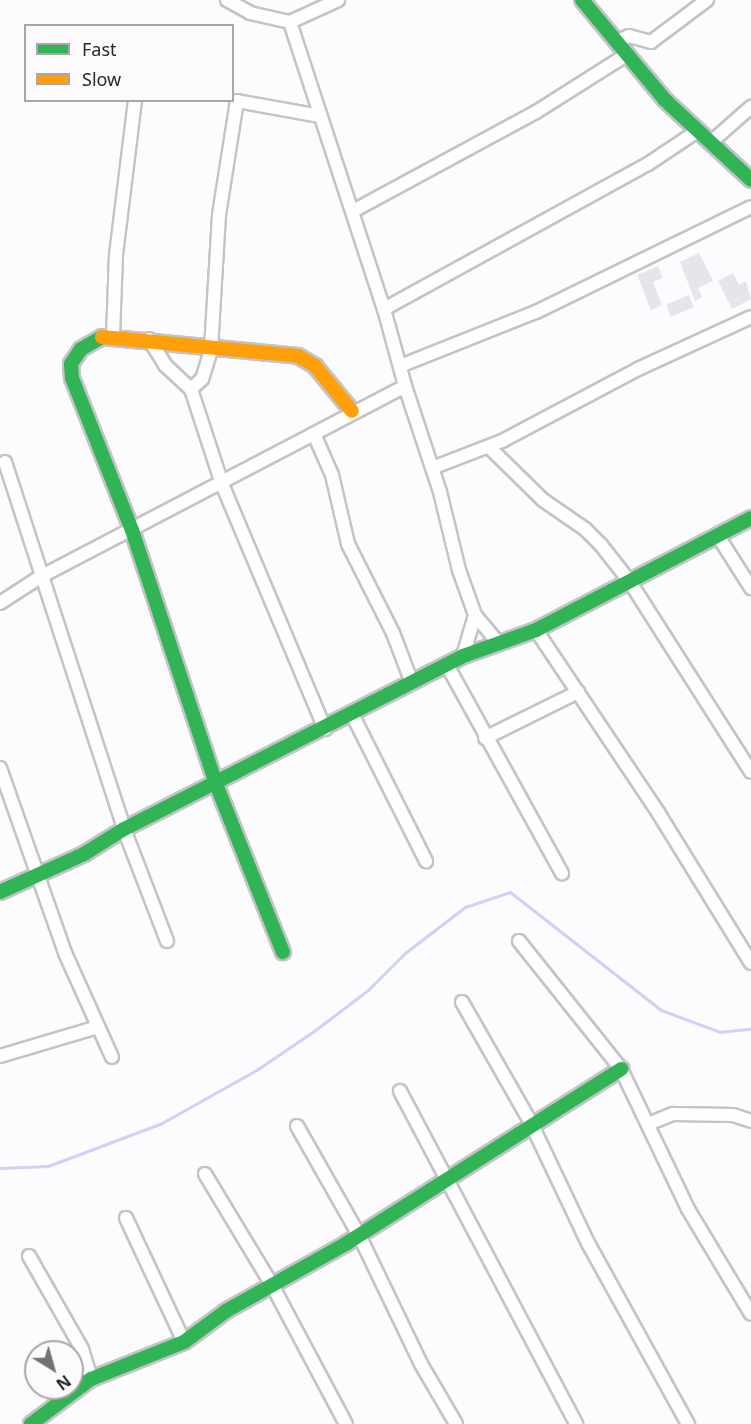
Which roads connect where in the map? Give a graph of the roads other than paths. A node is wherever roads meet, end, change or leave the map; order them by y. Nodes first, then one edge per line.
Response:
1 (227, 0) edge
2 (338, 0) edge
3 (582, 0) edge
4 (707, 0) edge
5 (290, 22) junction
6 (616, 42) junction
7 (626, 55) junction
8 (235, 100) edge
9 (135, 102) edge
10 (751, 107) edge
11 (320, 116) junction
12 (696, 132) junction
13 (710, 143) junction
14 (751, 180) edge
15 (751, 207) edge
16 (353, 211) junction
17 (384, 309) junction
18 (751, 317) edge
19 (113, 336) junction
20 (149, 339) junction
21 (211, 350) junction
22 (400, 366) junction
23 (405, 386) junction
24 (191, 389) junction
25 (352, 411) junction
26 (314, 434) junction
27 (489, 447) junction
28 (5, 462) dead end
29 (432, 468) junction
30 (222, 484) junction
31 (751, 518) edge
32 (132, 530) junction
33 (718, 536) junction
34 (40, 577) junction
35 (630, 582) junction
36 (751, 588) edge
37 (0, 603) edge
38 (475, 615) junction
39 (536, 630) junction
40 (498, 642) junction
41 (463, 656) junction
42 (447, 665) junction
43 (412, 683) junction
44 (579, 692) junction
45 (352, 714) junction
46 (325, 729) junction
47 (485, 738) junction
48 (0, 768) edge
49 (751, 772) edge
50 (216, 784) junction
51 (124, 829) junction
52 (426, 861) dead end
53 (562, 873) dead end
54 (38, 875) junction
55 (0, 892) edge
56 (167, 941) dead end
57 (519, 941) dead end
58 (283, 952) dead end
59 (751, 963) edge
60 (462, 1002) dead end
61 (98, 1027) junction
62 (0, 1056) edge
63 (112, 1057) dead end
64 (621, 1069) junction
65 (400, 1091) dead end
66 (751, 1121) edge
67 (531, 1123) junction
68 (648, 1124) junction
69 (297, 1126) dead end
70 (205, 1174) dead end
71 (445, 1179) junction
72 (126, 1218) dead end
73 (359, 1235) junction
74 (29, 1256) dead end
75 (272, 1285) junction
76 (751, 1314) edge
77 (184, 1342) junction
78 (91, 1379) junction
79 (31, 1424) edge
80 (346, 1424) edge
81 (456, 1424) edge
82 (576, 1424) edge
83 (688, 1424) edge

1 - 5 street
2 - 5 street
3 - 6 street
4 - 6 street
5 - 11 street
6 - 7 street
7 - 12 street
7 - 16 street
8 - 11 street
8 - 21 street
9 - 19 street
10 - 13 street
11 - 16 street
12 - 13 street
12 - 17 street
13 - 14 street
15 - 22 street
16 - 17 street
17 - 22 street
18 - 27 street
19 - 20 street
19 - 32 street
20 - 21 street
20 - 24 street
21 - 24 street
21 - 25 street
22 - 23 street
23 - 25 street
23 - 29 street
24 - 30 street
25 - 26 street
26 - 30 street
26 - 43 street
27 - 29 street
27 - 35 street
28 - 34 street
29 - 38 street
30 - 32 street
30 - 46 street
31 - 33 street
32 - 34 street
32 - 50 street
33 - 35 street
33 - 36 street
34 - 37 street
34 - 51 street
35 - 39 street
35 - 49 street
38 - 40 street
38 - 41 street
39 - 40 street
39 - 44 street
40 - 41 street
41 - 42 street
42 - 43 street
42 - 47 street
43 - 45 street
44 - 47 street
44 - 59 street
45 - 46 street
45 - 52 street
46 - 50 street
47 - 53 street
48 - 54 street
50 - 51 street
50 - 58 street
51 - 54 street
51 - 56 street
54 - 55 street
54 - 61 street
57 - 64 street
60 - 67 street
61 - 62 street
61 - 63 street
64 - 67 street
64 - 68 street
65 - 71 street
66 - 68 street
67 - 71 street
67 - 83 street
68 - 76 street
69 - 73 street
70 - 75 street
71 - 73 street
71 - 82 street
72 - 77 street
73 - 75 street
73 - 81 street
74 - 78 street
75 - 77 street
75 - 80 street
77 - 78 street
78 - 79 street

